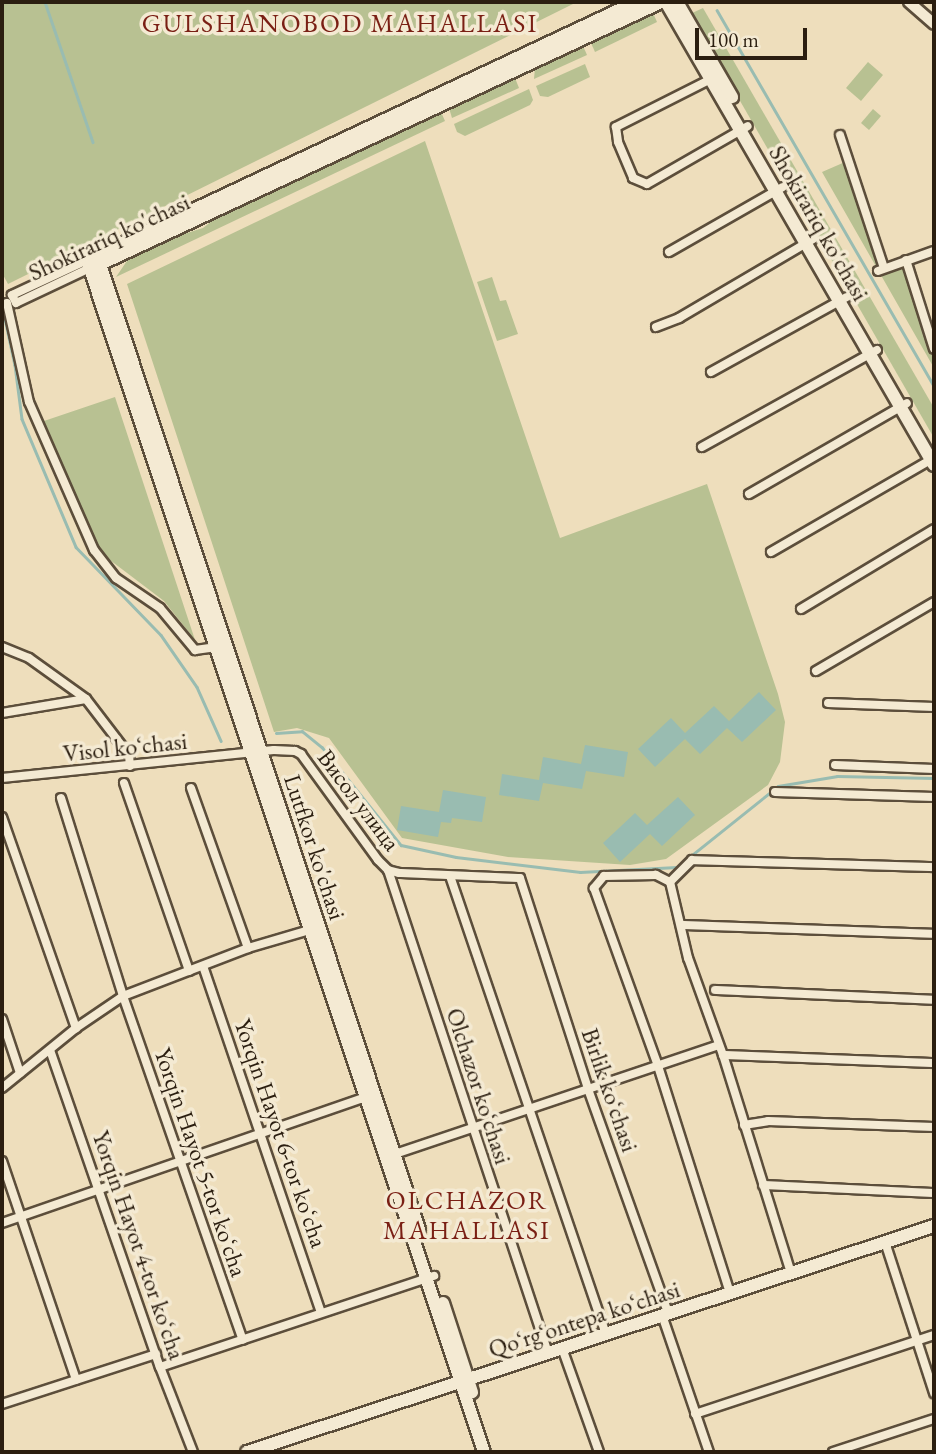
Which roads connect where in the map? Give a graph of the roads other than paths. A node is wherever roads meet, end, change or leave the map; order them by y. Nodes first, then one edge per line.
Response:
1 (636, 2) edge
2 (664, 2) edge
3 (677, 2) edge
4 (909, 2) edge
5 (934, 24) edge
6 (715, 77) junction
7 (744, 128) junction
8 (840, 135) dead end
9 (779, 189) junction
10 (810, 241) junction
11 (934, 251) edge
12 (669, 252) dead end
13 (906, 260) junction
14 (94, 262) junction
15 (843, 299) junction
16 (8, 302) edge
17 (656, 327) dead end
18 (934, 349) edge
19 (874, 353) junction
20 (711, 372) dead end
21 (904, 405) junction
22 (702, 447) dead end
23 (934, 458) edge
24 (749, 494) dead end
25 (934, 529) edge
26 (771, 552) dead end
27 (934, 602) edge
28 (801, 609) dead end
29 (2, 647) edge
30 (216, 647) junction
31 (816, 671) dead end
32 (86, 699) junction
33 (828, 703) dead end
34 (934, 707) edge
35 (2, 713) edge
36 (256, 752) junction
37 (835, 765) dead end
38 (131, 766) junction
39 (934, 769) edge
40 (2, 778) edge
41 (124, 783) dead end
42 (191, 788) dead end
43 (775, 792) dead end
44 (934, 797) edge
45 (61, 798) dead end
46 (2, 817) edge
47 (934, 867) edge
48 (388, 870) junction
49 (450, 876) junction
50 (520, 878) joint
51 (670, 882) junction
52 (681, 925) junction
53 (315, 929) junction
54 (934, 934) edge
55 (248, 948) junction
56 (203, 966) junction
57 (189, 971) junction
58 (715, 990) dead end
59 (123, 996) junction
60 (934, 999) edge
61 (2, 1019) edge
62 (76, 1028) junction
63 (718, 1045) junction
64 (50, 1050) junction
65 (723, 1055) junction
66 (934, 1063) edge
67 (658, 1066) junction
68 (20, 1073) junction
69 (2, 1088) edge
70 (588, 1090) junction
71 (370, 1095) junction
72 (530, 1109) junction
73 (744, 1125) junction
74 (934, 1128) edge
75 (472, 1129) junction
76 (261, 1134) junction
77 (390, 1156) junction
78 (2, 1161) edge
79 (181, 1162) junction
80 (763, 1185) junction
81 (99, 1188) junction
82 (934, 1193) edge
83 (20, 1216) junction
84 (2, 1223) edge
85 (934, 1226) edge
86 (934, 1234) edge
87 (886, 1245) junction
88 (791, 1273) junction
89 (430, 1277) junction
90 (730, 1293) junction
91 (321, 1312) junction
92 (665, 1317) junction
93 (606, 1334) junction
94 (934, 1335) edge
95 (243, 1340) junction
96 (917, 1340) junction
97 (563, 1352) junction
98 (548, 1353) junction
99 (156, 1354) junction
100 (160, 1367) junction
101 (76, 1380) junction
102 (466, 1384) junction
103 (934, 1393) edge
104 (2, 1404) edge
105 (695, 1414) junction
106 (934, 1419) edge
107 (193, 1452) edge
108 (247, 1452) edge
109 (274, 1452) edge
110 (484, 1452) edge
111 (493, 1452) edge
112 (599, 1452) edge
113 (709, 1452) edge
114 (833, 1452) edge

1 - 14 main road, Shokirariq ko'chasi
2 - 6 main road, Shokirariq ko'chasi
2 - 14 main road, Shokirariq ko'chasi
3 - 6 main road, Shokirariq ko'chasi
4 - 5 street
6 - 7 main road, Shokirariq ko'chasi
6 - 7 street
7 - 9 main road, Shokirariq ko'chasi
8 - 13 street
9 - 10 main road, Shokirariq ko'chasi
9 - 12 street
10 - 15 main road, Shokirariq ko'chasi
10 - 17 street
11 - 13 street
13 - 18 street
14 - 16 street, Shokirariq ko'chasi
14 - 30 main road, Lutfkor ko'chasi
14 - 36 main road, Lutfkor ko'chasi
15 - 19 main road, Shokirariq ko'chasi
15 - 20 street
16 - 30 street
19 - 21 main road, Shokirariq ko'chasi
19 - 22 street
21 - 23 main road, Shokirariq ko'chasi
21 - 24 street
23 - 26 street
25 - 28 street
27 - 31 street
29 - 32 street
30 - 36 main road, Lutfkor ko'chasi
32 - 35 street
32 - 38 street
33 - 34 street
36 - 38 street, Visol koʻchasi
36 - 48 street, Висол улица
36 - 53 main road, Lutfkor ko'chasi
37 - 39 street
38 - 40 street, Visol koʻchasi
41 - 57 street
42 - 55 street
43 - 44 street
45 - 59 street, Yorqin Hayot 5-tor koʻcha
46 - 62 street
47 - 51 street
48 - 49 street, Висол улица
48 - 75 street, Olchazor koʻchasi
49 - 50 street, Висол улица
49 - 72 street
50 - 70 street, Birlik koʻchasi
51 - 52 street
51 - 67 street
52 - 54 street
52 - 63 street
53 - 55 street
53 - 71 main road, Lutfkor ko'chasi
55 - 56 street
56 - 57 street
56 - 76 street, Yorqin Hayot 6-tor koʻcha
57 - 59 street
58 - 60 street
59 - 62 street
59 - 79 street, Yorqin Hayot 5-tor koʻcha
61 - 68 street
62 - 64 street
63 - 65 street
63 - 67 street
64 - 68 street
64 - 81 street, Yorqin Hayot 4-tor koʻcha
65 - 66 street
65 - 73 street
67 - 70 street
67 - 90 street
68 - 69 street
70 - 72 street
70 - 92 street, Birlik koʻchasi
71 - 76 street
71 - 77 main road, Lutfkor ko'chasi
72 - 75 street
72 - 93 street
73 - 74 street
73 - 80 street
75 - 77 street
75 - 98 street, Olchazor koʻchasi
76 - 79 street
76 - 91 street, Yorqin Hayot 6-tor koʻcha
77 - 89 main road, Lutfkor ko'chasi
78 - 83 street
79 - 81 street
79 - 95 street, Yorqin Hayot 5-tor koʻcha
80 - 82 street
80 - 88 street
81 - 83 street
81 - 99 street, Yorqin Hayot 4-tor koʻcha
83 - 84 street
83 - 101 street
85 - 87 main road, Qoʻrgʻontepa koʻchasi
86 - 87 main road, Qoʻrgʻontepa koʻchasi
87 - 88 main road, Qoʻrgʻontepa koʻchasi
87 - 92 main road, Qoʻrgʻontepa koʻchasi
87 - 96 street
88 - 90 main road, Qoʻrgʻontepa koʻchasi
89 - 91 street
89 - 102 main road, Lutfkor ko'chasi
90 - 92 main road, Qoʻrgʻontepa koʻchasi
91 - 95 street
92 - 93 main road, Qoʻrgʻontepa koʻchasi
92 - 97 main road, Qoʻrgʻontepa koʻchasi
92 - 105 street, Birlik koʻchasi
93 - 97 main road, Qoʻrgʻontepa koʻchasi
94 - 96 street
95 - 100 street
96 - 103 street
96 - 105 street
97 - 98 main road, Qoʻrgʻontepa koʻchasi
97 - 102 main road, Qoʻrgʻontepa koʻchasi
97 - 112 street
98 - 102 main road, Qoʻrgʻontepa koʻchasi
99 - 100 street, Yorqin Hayot 4-tor koʻcha
99 - 101 street
100 - 107 street, Yorqin Hayot 4-tor koʻcha
101 - 104 street
102 - 108 main road, Qoʻrgʻontepa koʻchasi
102 - 109 main road, Qoʻrgʻontepa koʻchasi
102 - 110 main road, Lutfkor ko'chasi
102 - 111 main road, Lutfkor ko'chasi
105 - 113 street, Birlik koʻchasi
106 - 114 street

